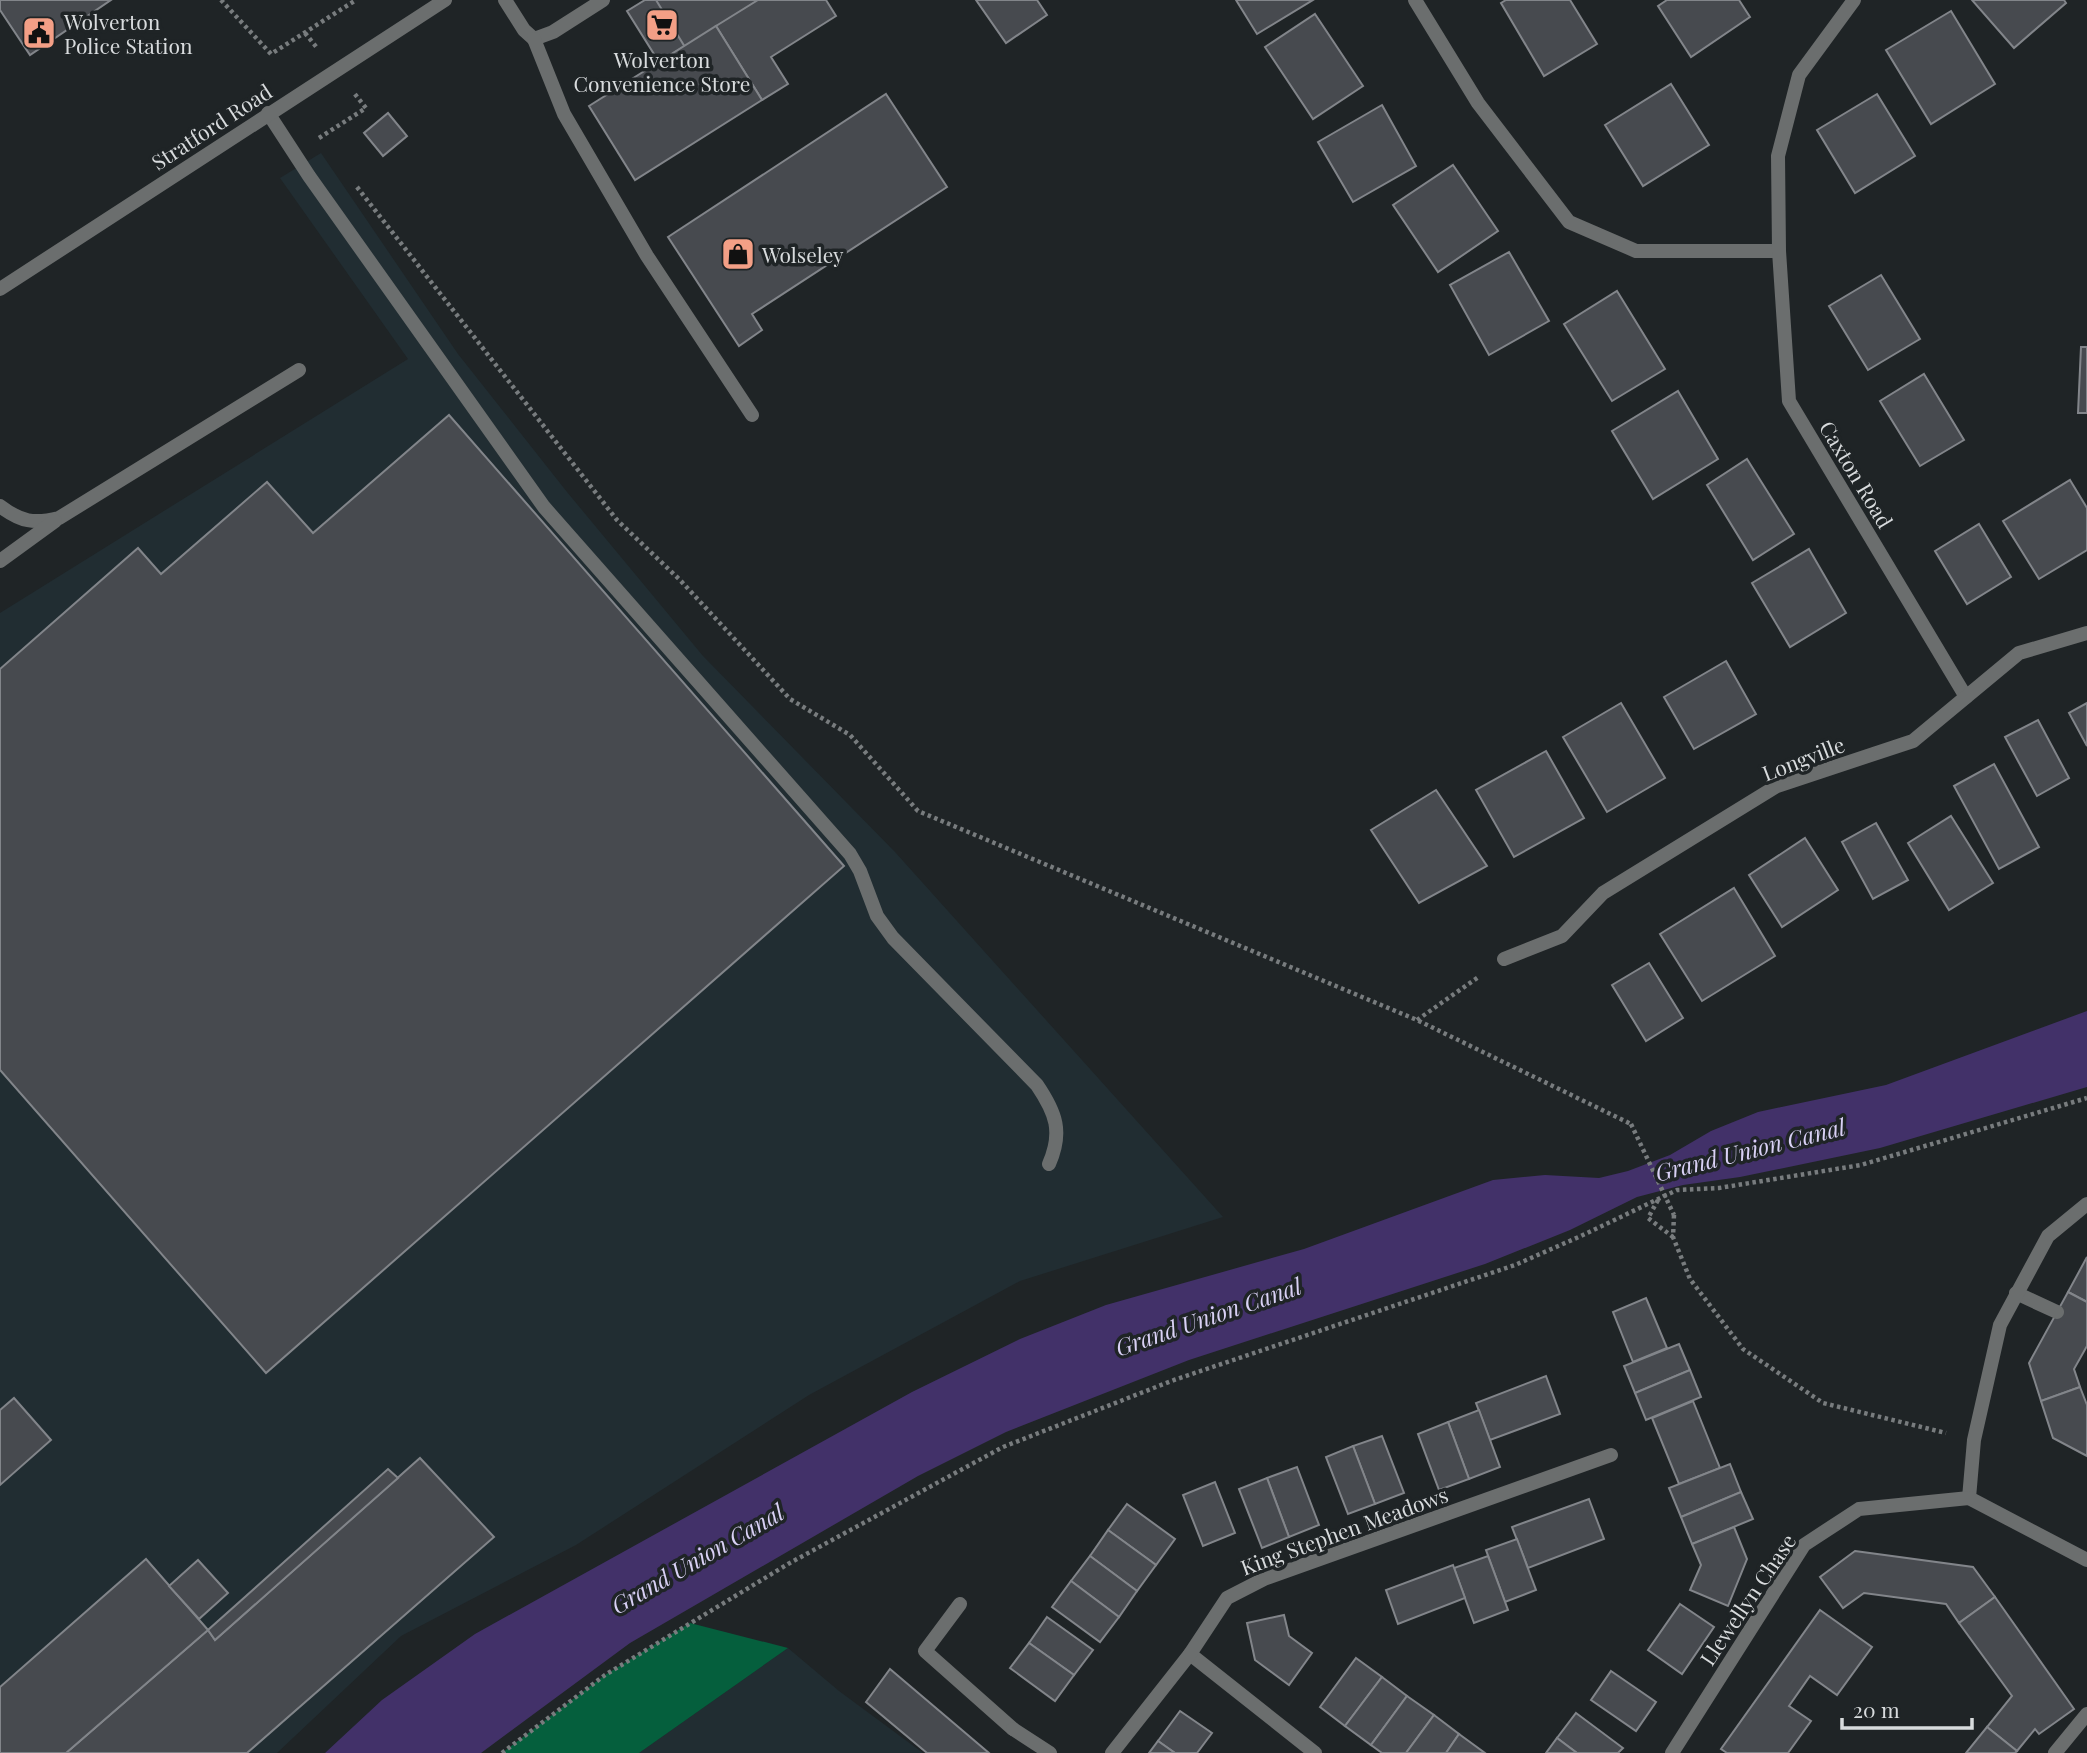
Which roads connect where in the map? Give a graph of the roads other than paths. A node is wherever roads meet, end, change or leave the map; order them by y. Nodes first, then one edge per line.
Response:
1 (445, 0) edge
2 (505, 0) edge
3 (603, 0) edge
4 (1415, 0) edge
5 (1854, 0) edge
6 (534, 39) junction
7 (268, 113) junction
8 (1779, 251) junction
9 (0, 289) edge
10 (299, 370) dead end
11 (752, 415) dead end
12 (0, 506) edge
13 (59, 518) junction
14 (0, 561) edge
15 (2087, 633) edge
16 (1966, 697) junction
17 (1504, 959) road end
18 (1049, 1164) dead end
19 (2087, 1204) edge
20 (2017, 1293) junction
21 (2057, 1312) dead end
22 (1611, 1455) dead end
23 (1969, 1499) junction
24 (2087, 1560) edge
25 (960, 1604) dead end
26 (1190, 1654) junction
27 (2087, 1714) edge
28 (1050, 1753) edge
29 (1112, 1753) edge
30 (1315, 1753) edge
31 (1672, 1753) edge
32 (2056, 1753) edge

1 - 7 street, Stratford Road
2 - 6 street
3 - 6 street
4 - 8 street
5 - 8 street, Caxton Road
6 - 11 street
7 - 9 street, Stratford Road
7 - 18 street
8 - 16 street, Caxton Road
10 - 13 street
12 - 13 street
13 - 14 street
15 - 16 street, Longville
16 - 17 street, Longville
19 - 20 street
20 - 21 street
20 - 23 street
22 - 26 street, King Stephen Meadows
23 - 24 street
23 - 31 street, Llewellyn Chase
25 - 28 street
26 - 29 street, King Stephen Meadows
26 - 30 street
27 - 32 street

